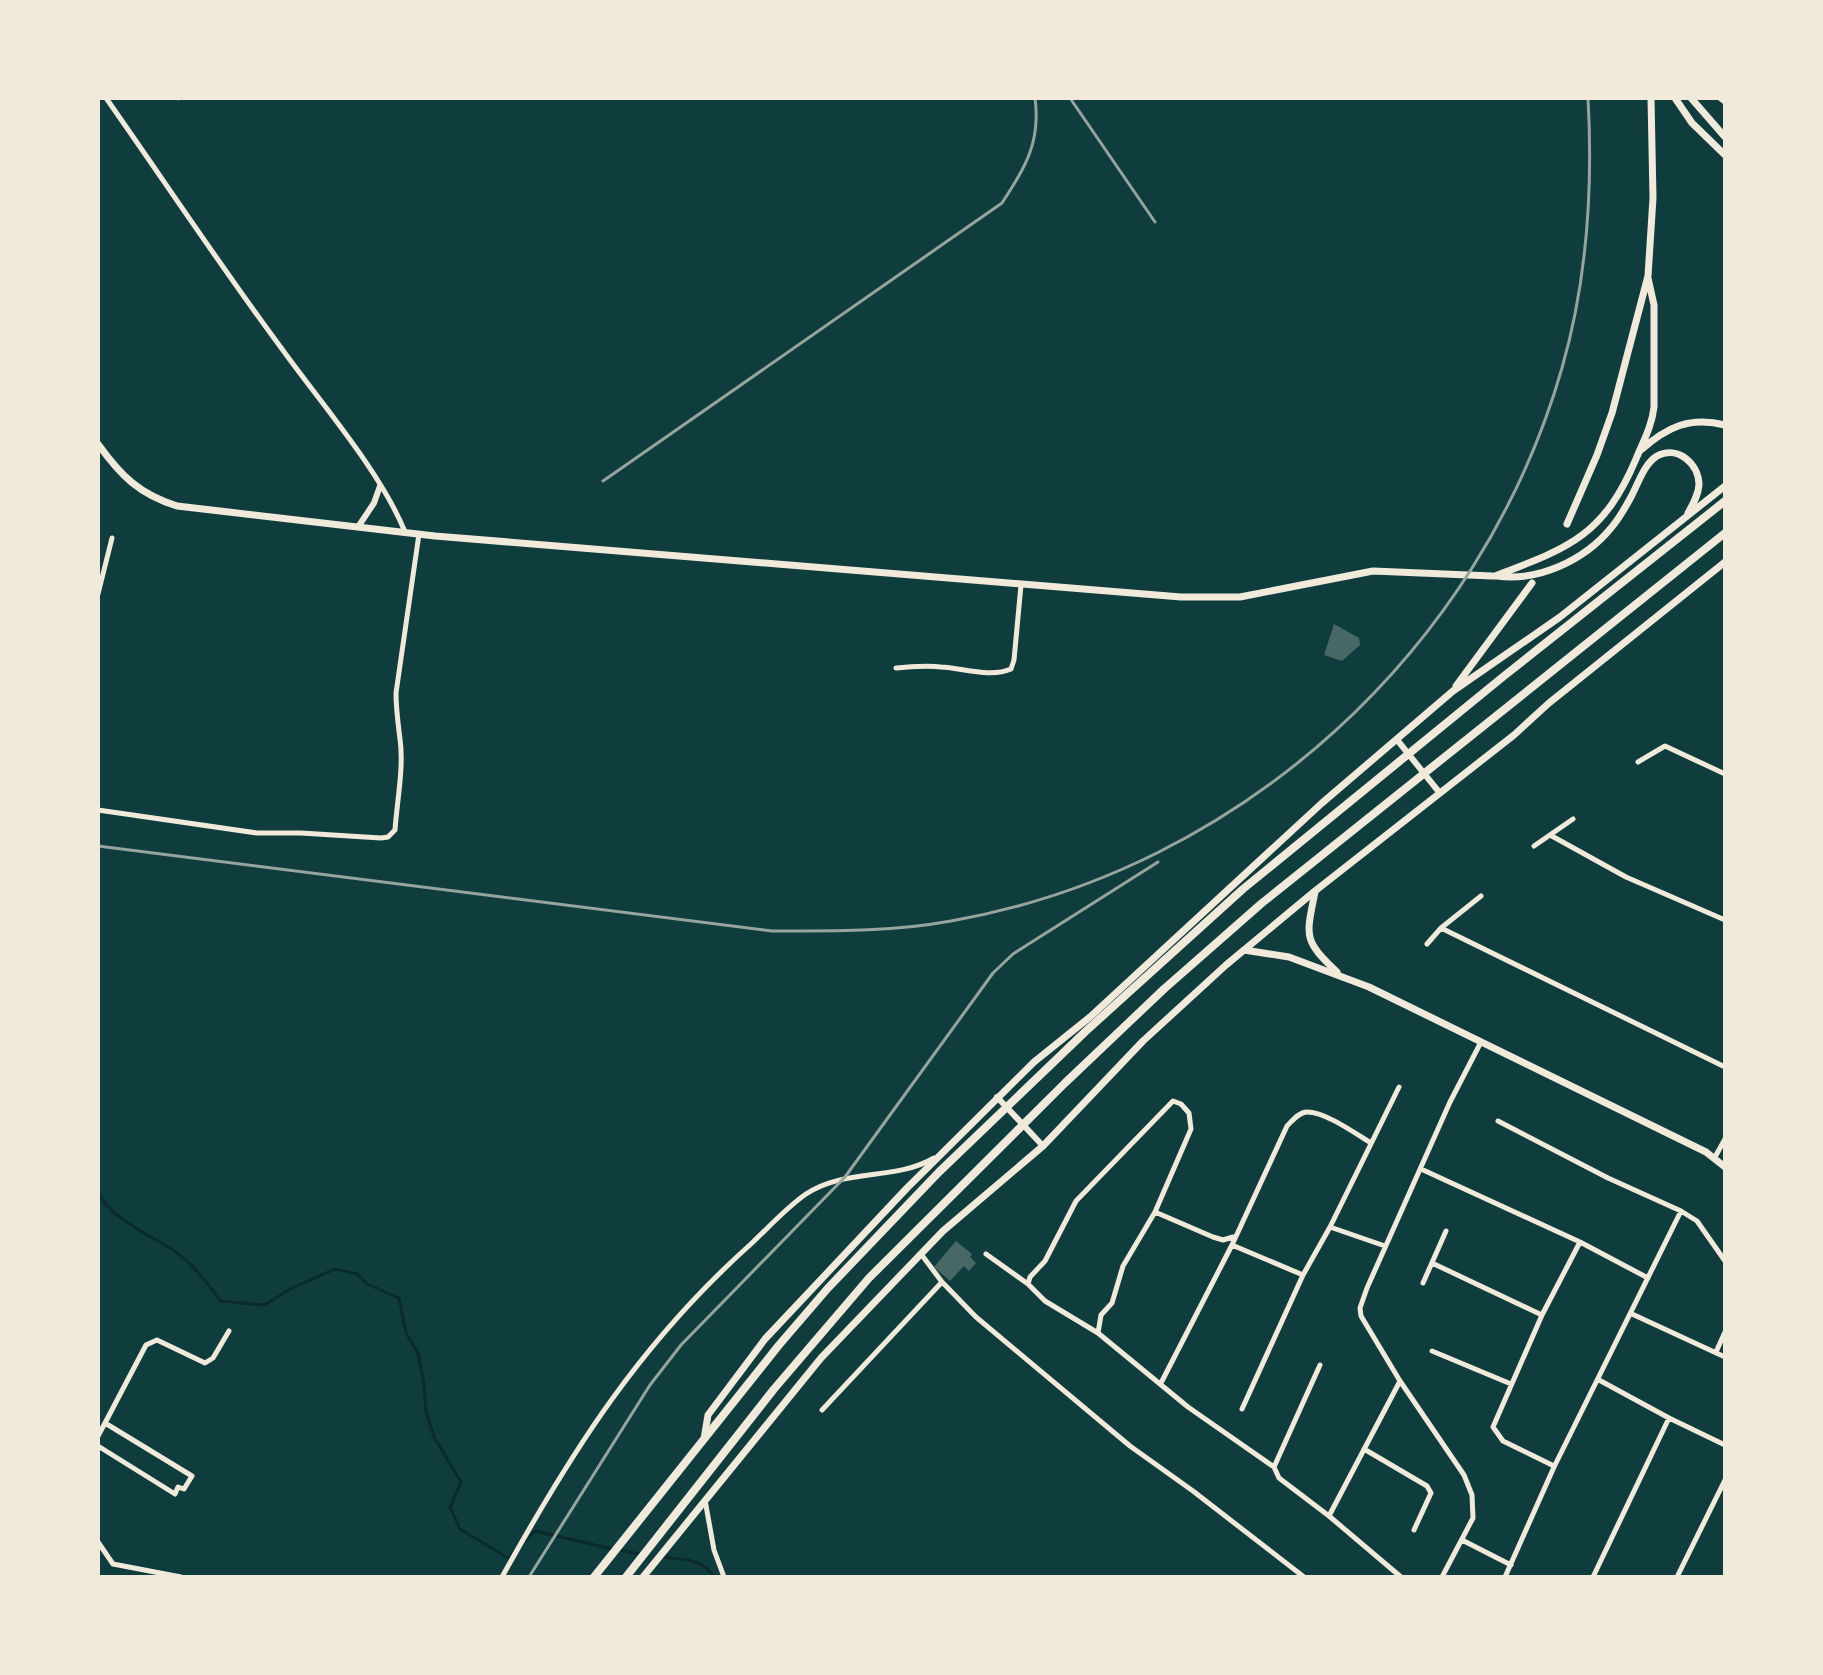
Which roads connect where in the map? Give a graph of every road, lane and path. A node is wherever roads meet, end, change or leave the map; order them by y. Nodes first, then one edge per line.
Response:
1 (106, 98) edge
2 (1651, 98) edge
3 (1675, 98) edge
4 (1691, 98) edge
5 (1725, 137) edge
6 (1725, 155) edge
7 (1648, 276) junction
8 (1725, 425) edge
9 (98, 444) edge
10 (1639, 451) junction
11 (380, 486) junction
12 (1725, 486) edge
13 (1725, 501) edge
14 (1684, 519) junction
15 (1567, 524) dead end
16 (358, 527) junction
17 (405, 532) junction
18 (1725, 533) edge
19 (419, 534) junction
20 (112, 538) dead end
21 (1725, 564) edge
22 (1493, 576) junction
23 (1532, 583) dead end
24 (1021, 585) junction
25 (98, 594) edge
26 (896, 668) dead end
27 (1453, 691) junction
28 (1398, 741) junction
29 (1638, 762) dead end
30 (1725, 774) edge
31 (1439, 792) junction
32 (98, 810) edge
33 (1573, 819) dead end
34 (1550, 835) junction
35 (1534, 846) dead end
36 (1315, 891) junction
37 (1481, 896) dead end
38 (1725, 920) edge
39 (1441, 928) junction
40 (1427, 944) dead end
41 (1244, 950) junction
42 (1339, 974) junction
43 (1482, 1041) junction
44 (1725, 1067) edge
45 (1399, 1087) dead end
46 (997, 1097) junction
47 (1498, 1121) dead end
48 (1725, 1139) edge
49 (1371, 1143) junction
50 (1043, 1146) junction
51 (941, 1154) junction
52 (1715, 1157) junction
53 (1725, 1167) edge
54 (1421, 1169) junction
55 (1681, 1211) junction
56 (1155, 1212) junction
57 (1330, 1227) junction
58 (1446, 1231) dead end
59 (1234, 1237) junction
60 (1580, 1242) junction
61 (1232, 1245) junction
62 (1385, 1246) junction
63 (921, 1254) junction
64 (986, 1254) dead end
65 (1725, 1261) edge
66 (1432, 1263) junction
67 (1303, 1275) junction
68 (1648, 1278) junction
69 (942, 1282) junction
70 (1423, 1283) dead end
71 (1028, 1284) junction
72 (1632, 1314) junction
73 (1542, 1315) junction
74 (229, 1331) dead end
75 (1725, 1332) edge
76 (1098, 1333) junction
77 (1432, 1351) dead end
78 (1716, 1352) junction
79 (1725, 1357) edge
80 (1320, 1365) dead end
81 (1599, 1380) junction
82 (1400, 1381) junction
83 (1161, 1383) junction
84 (1511, 1384) junction
85 (1242, 1409) dead end
86 (822, 1410) dead end
87 (1669, 1418) junction
88 (105, 1423) junction
89 (98, 1436) edge
90 (704, 1439) junction
91 (1725, 1445) edge
92 (98, 1446) edge
93 (1364, 1449) junction
94 (1274, 1467) junction
95 (1554, 1467) junction
96 (1725, 1480) edge
97 (705, 1499) junction
98 (1329, 1516) junction
99 (1414, 1530) dead end
100 (1462, 1540) junction
101 (98, 1542) edge
102 (1511, 1565) junction
103 (503, 1574) edge
104 (597, 1574) edge
105 (626, 1576) edge
106 (181, 1577) edge
107 (643, 1577) edge
108 (724, 1577) edge
109 (1304, 1577) edge
110 (1401, 1577) edge
111 (1442, 1577) edge
112 (1505, 1577) edge
113 (1593, 1577) edge
114 (1677, 1577) edge

1 - 11 street
2 - 7 main road
3 - 6 main road
4 - 5 main road
7 - 10 main road
7 - 15 main road
8 - 10 main road
9 - 16 main road
10 - 22 main road
11 - 16 street
11 - 17 street
12 - 14 main road
13 - 90 main road
14 - 22 main road
14 - 27 main road
16 - 17 main road
17 - 19 main road
18 - 105 main road
19 - 24 main road
19 - 32 street
20 - 25 street
21 - 31 main road
22 - 24 main road
23 - 27 main road
24 - 26 street
27 - 28 main road
28 - 31 street
28 - 46 main road
29 - 30 street
31 - 36 main road
33 - 34 street
34 - 35 street
34 - 38 street
36 - 41 main road
36 - 42 main road
37 - 39 street
39 - 40 street
39 - 44 street
41 - 42 main road
41 - 50 main road
42 - 43 main road
43 - 52 main road
43 - 54 street
45 - 49 street
46 - 50 street
46 - 51 main road
47 - 55 street
48 - 52 street
49 - 57 street
49 - 59 street
50 - 63 main road
51 - 90 main road
51 - 103 street
52 - 53 main road
54 - 60 street
54 - 62 street
55 - 65 street
55 - 68 street
56 - 59 street
56 - 71 street
56 - 76 street
57 - 62 street
57 - 67 street
58 - 66 street
59 - 61 street
60 - 68 street
60 - 73 street
61 - 67 street
61 - 83 street
62 - 82 street
63 - 69 street
63 - 97 main road
64 - 71 street
66 - 70 street
66 - 73 street
67 - 85 street
68 - 72 street
69 - 86 street
69 - 109 street
71 - 76 street
72 - 78 street
72 - 81 street
73 - 84 street
74 - 88 street
75 - 78 street
76 - 83 street
77 - 84 street
78 - 79 street
80 - 94 street
81 - 87 street
81 - 95 street
82 - 93 street
82 - 100 street
83 - 94 street
84 - 95 street
87 - 91 street
87 - 113 street
88 - 89 street
88 - 92 street
90 - 104 main road
93 - 98 street
93 - 99 street
94 - 98 street
95 - 102 street
96 - 114 street
97 - 107 main road
97 - 108 street
98 - 110 street
100 - 102 street
100 - 111 street
101 - 106 street
102 - 112 street

